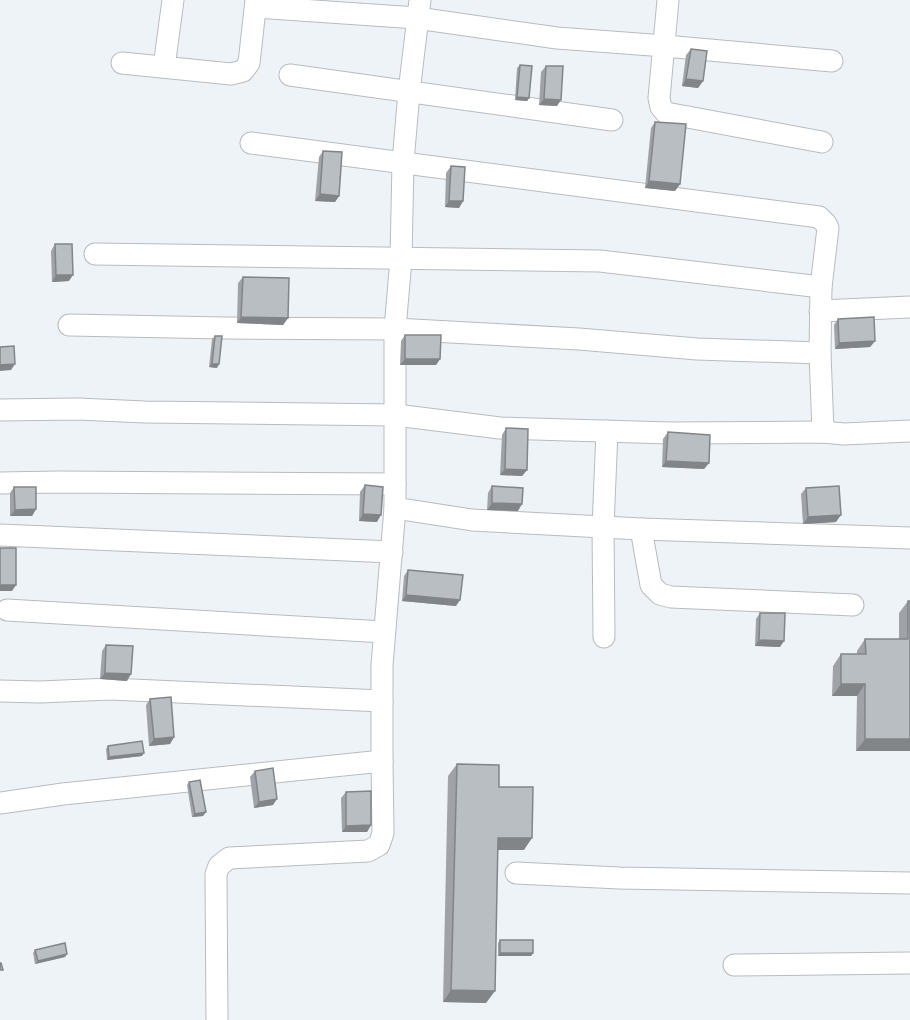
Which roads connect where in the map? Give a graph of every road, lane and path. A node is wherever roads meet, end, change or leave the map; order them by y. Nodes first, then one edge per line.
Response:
1 (174, 0) edge
2 (668, 0) edge
3 (256, 4) edge
4 (418, 9) edge
5 (665, 46) junction
6 (832, 61) dead end
7 (122, 63) dead end
8 (164, 67) junction
9 (290, 75) dead end
10 (409, 92) junction
11 (612, 120) dead end
12 (822, 142) dead end
13 (251, 143) dead end
14 (403, 162) junction
15 (94, 254) dead end
16 (401, 259) junction
17 (821, 287) junction
18 (910, 307) edge
19 (820, 311) junction
20 (69, 325) dead end
21 (394, 329) junction
22 (820, 353) junction
23 (0, 410) edge
24 (396, 415) junction
25 (607, 431) junction
26 (910, 431) edge
27 (823, 432) junction
28 (0, 483) edge
29 (395, 484) junction
30 (395, 508) junction
31 (603, 527) junction
32 (641, 529) junction
33 (0, 535) edge
34 (910, 538) edge
35 (392, 552) junction
36 (853, 605) dead end
37 (7, 610) dead end
38 (384, 632) junction
39 (604, 637) dead end
40 (0, 691) edge
41 (382, 701) junction
42 (382, 761) junction
43 (0, 803) edge
44 (516, 873) dead end
45 (910, 883) edge
46 (910, 963) edge
47 (734, 965) dead end
48 (217, 1020) edge

1 - 8 street
2 - 5 street
3 - 4 street
3 - 8 street
4 - 5 street
4 - 10 street
5 - 6 street
5 - 12 street
7 - 8 street
9 - 10 street
10 - 11 street
10 - 14 street
13 - 14 street
14 - 16 street
14 - 17 street
15 - 16 street
16 - 17 street
16 - 21 street
17 - 19 street
18 - 19 street
19 - 22 street
20 - 21 street
21 - 22 street
21 - 24 street
22 - 27 street
23 - 24 street
24 - 25 street
24 - 29 street
25 - 27 street
25 - 31 street
26 - 27 street
28 - 29 street
29 - 30 street
30 - 31 street
30 - 35 street
31 - 32 street
31 - 39 street
32 - 34 street
32 - 36 street
33 - 35 street
35 - 38 street
37 - 38 street
38 - 41 street
40 - 41 street
41 - 42 street
42 - 43 street
42 - 48 street
44 - 45 street
46 - 47 street

